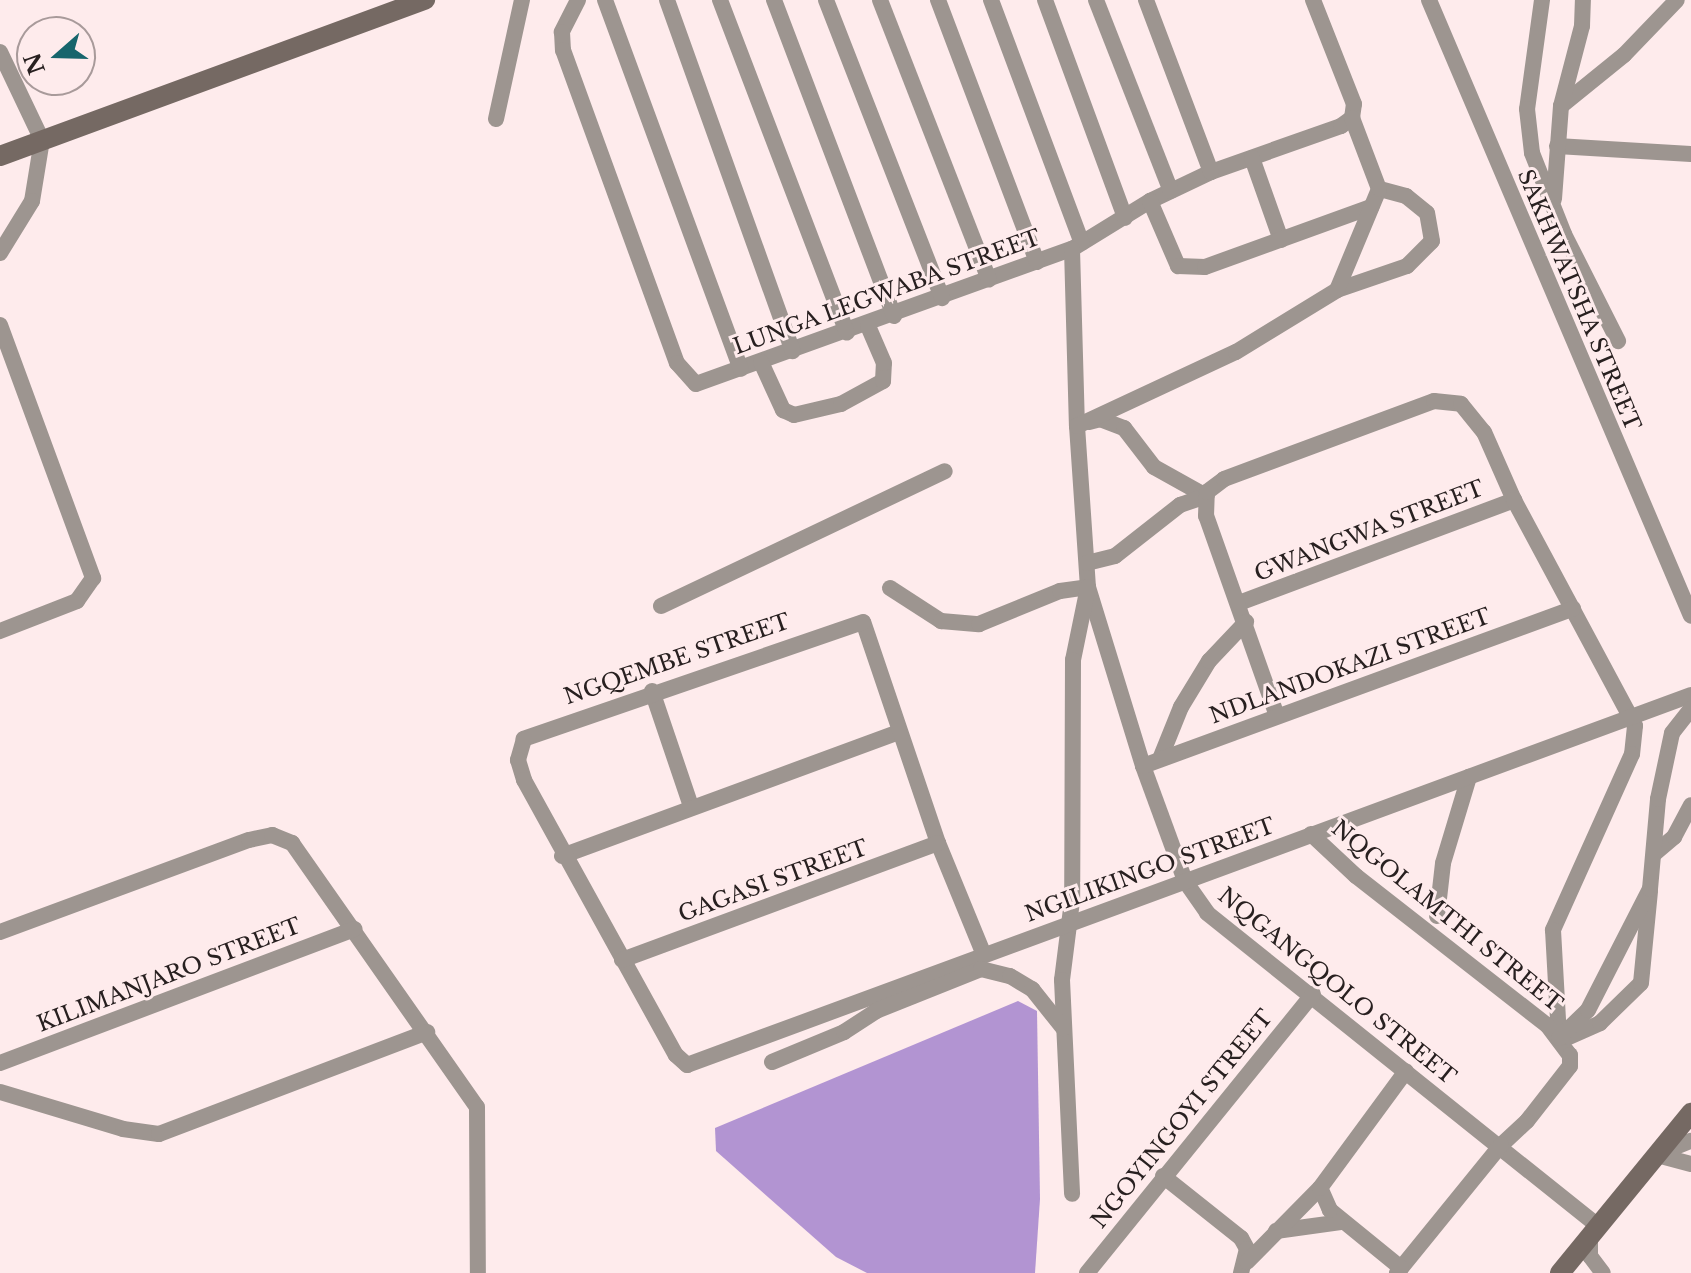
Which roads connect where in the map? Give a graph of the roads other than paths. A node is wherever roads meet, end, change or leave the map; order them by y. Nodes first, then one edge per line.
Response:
1 (425, 0) edge
2 (522, 0) edge
3 (578, 0) edge
4 (605, 0) edge
5 (667, 0) edge
6 (720, 0) edge
7 (774, 0) edge
8 (826, 0) edge
9 (880, 0) edge
10 (938, 0) edge
11 (991, 0) edge
12 (1045, 0) edge
13 (1096, 0) edge
14 (1146, 0) edge
15 (1313, 0) edge
16 (1429, 0) edge
17 (1542, 0) edge
18 (1583, 0) edge
19 (1677, 0) edge
20 (0, 52) edge
21 (1561, 106) junction
22 (1352, 118) junction
23 (496, 119) dead end
24 (42, 140) junction
25 (1557, 146) junction
26 (1691, 154) edge
27 (0, 156) edge
28 (1252, 158) junction
29 (1211, 172) junction
30 (1379, 189) junction
31 (1171, 191) junction
32 (1150, 201) junction
33 (1371, 207) junction
34 (1555, 211) junction
35 (1125, 218) junction
36 (1281, 240) junction
37 (1077, 246) junction
38 (0, 253) edge
39 (1037, 262) junction
40 (989, 279) junction
41 (1337, 290) junction
42 (942, 298) junction
43 (894, 316) junction
44 (0, 325) edge
45 (868, 326) junction
46 (847, 333) junction
47 (1618, 341) dead end
48 (793, 351) junction
49 (761, 362) junction
50 (741, 369) junction
51 (1077, 426) junction
52 (945, 471) dead end
53 (1206, 496) junction
54 (1514, 500) junction
55 (1087, 563) junction
56 (1088, 587) junction
57 (890, 588) dead end
58 (1239, 603) junction
59 (661, 606) dead end
60 (1573, 609) junction
61 (1691, 616) edge
62 (1246, 622) junction
63 (0, 631) edge
64 (652, 691) junction
65 (1691, 695) edge
66 (1691, 709) edge
67 (1277, 716) junction
68 (1629, 718) junction
69 (899, 732) junction
70 (1160, 759) junction
71 (1143, 766) junction
72 (1469, 777) junction
73 (1691, 805) edge
74 (691, 806) junction
75 (1311, 834) junction
76 (938, 843) junction
77 (1655, 853) junction
78 (562, 856) junction
79 (1185, 881) junction
80 (1650, 889) junction
81 (1437, 916) dead end
82 (1071, 923) junction
83 (354, 929) junction
84 (0, 932) edge
85 (984, 955) junction
86 (622, 960) junction
87 (1313, 994) junction
88 (1064, 1030) junction
89 (427, 1032) junction
90 (1559, 1038) junction
91 (772, 1062) dead end
92 (0, 1063) edge
93 (687, 1065) joint
94 (1406, 1071) junction
95 (0, 1092) edge
96 (1691, 1113) edge
97 (1691, 1141) edge
98 (1501, 1145) junction
99 (1657, 1155) junction
100 (1691, 1164) edge
101 (1163, 1176) junction
102 (1320, 1188) junction
103 (1072, 1194) dead end
104 (1342, 1222) junction
105 (1276, 1231) junction
106 (1592, 1248) edge
107 (1244, 1267) edge
108 (1399, 1271) edge
109 (478, 1273) edge
110 (1087, 1273) edge
111 (1560, 1273) edge
112 (1603, 1273) edge

1 - 24 street
2 - 23 street
3 - 50 street, LUNGA LEGWABA STREET
4 - 50 street
5 - 48 street
6 - 46 street
7 - 43 street
8 - 42 street
9 - 40 street
10 - 39 street
11 - 37 street, NQGANGQOLO STREET
12 - 35 street
13 - 31 street
14 - 29 street
15 - 22 street
16 - 61 street, SAKHWATSHA STREET
17 - 34 street
18 - 21 street
19 - 21 street
20 - 24 street
21 - 25 street
22 - 28 street, LUNGA LEGWABA STREET
22 - 30 street
24 - 27 street
24 - 38 street
25 - 26 street
25 - 34 street
28 - 29 street, LUNGA LEGWABA STREET
28 - 36 street
29 - 31 street, LUNGA LEGWABA STREET
30 - 33 street
30 - 41 street
31 - 32 street, LUNGA LEGWABA STREET
32 - 35 street, LUNGA LEGWABA STREET
32 - 36 street
33 - 36 street
33 - 41 street
34 - 47 street
35 - 37 street, LUNGA LEGWABA STREET
37 - 39 street, LUNGA LEGWABA STREET
37 - 51 street, NQGANGQOLO STREET
39 - 40 street, LUNGA LEGWABA STREET
40 - 42 street, LUNGA LEGWABA STREET
41 - 51 street
42 - 43 street, LUNGA LEGWABA STREET
43 - 45 street, LUNGA LEGWABA STREET
44 - 63 street
45 - 46 street, LUNGA LEGWABA STREET
45 - 49 street
46 - 48 street, LUNGA LEGWABA STREET
48 - 49 street, LUNGA LEGWABA STREET
49 - 50 street, LUNGA LEGWABA STREET
51 - 53 street
51 - 55 street, NQGANGQOLO STREET
52 - 59 street
53 - 54 street
53 - 55 street
53 - 58 street
54 - 58 street, GWANGWA STREET
54 - 60 street
55 - 56 street, NQGANGQOLO STREET
56 - 57 street
56 - 71 street, NQGANGQOLO STREET
56 - 82 street
58 - 62 street
60 - 67 street, NDLANDOKAZI STREET
60 - 68 street
62 - 67 street
62 - 70 street
64 - 69 street, NGQEMBE STREET
64 - 74 street
64 - 78 street, NGQEMBE STREET
65 - 68 street, NGILIKINGO STREET
66 - 77 street
67 - 70 street, NDLANDOKAZI STREET
68 - 72 street, NGILIKINGO STREET
68 - 90 street
69 - 74 street
69 - 76 street, NGQEMBE STREET
70 - 71 street, NDLANDOKAZI STREET
71 - 79 street, NQGANGQOLO STREET
72 - 75 street, NGILIKINGO STREET
72 - 81 street
73 - 77 street
74 - 78 street
75 - 79 street, NGILIKINGO STREET
75 - 90 street, NQGOLAMTHI STREET
76 - 85 street, NGQEMBE STREET
76 - 86 street, GAGASI STREET
77 - 80 street
78 - 86 street, NGQEMBE STREET
79 - 82 street, NGILIKINGO STREET
79 - 87 street, NQGANGQOLO STREET
80 - 90 street
80 - 90 street
82 - 85 street, NGILIKINGO STREET
82 - 88 street
83 - 84 street
83 - 89 street
83 - 92 street, KILIMANJARO STREET
85 - 93 street, NGILIKINGO STREET
86 - 93 street, NGQEMBE STREET
87 - 94 street, NQGANGQOLO STREET
87 - 101 street, NGOYINGOYI STREET
88 - 91 street
88 - 103 street
89 - 95 street
89 - 109 street
90 - 98 street, NQGOLAMTHI STREET
94 - 98 street, NQGANGQOLO STREET
94 - 102 street
96 - 99 street
97 - 99 street
98 - 106 street, NQGANGQOLO STREET
98 - 108 street
99 - 100 street
99 - 106 street
101 - 107 street
101 - 110 street, NGOYINGOYI STREET
102 - 104 street
102 - 105 street
104 - 105 street
104 - 108 street
105 - 107 street
106 - 111 street
106 - 112 street, NQGANGQOLO STREET

